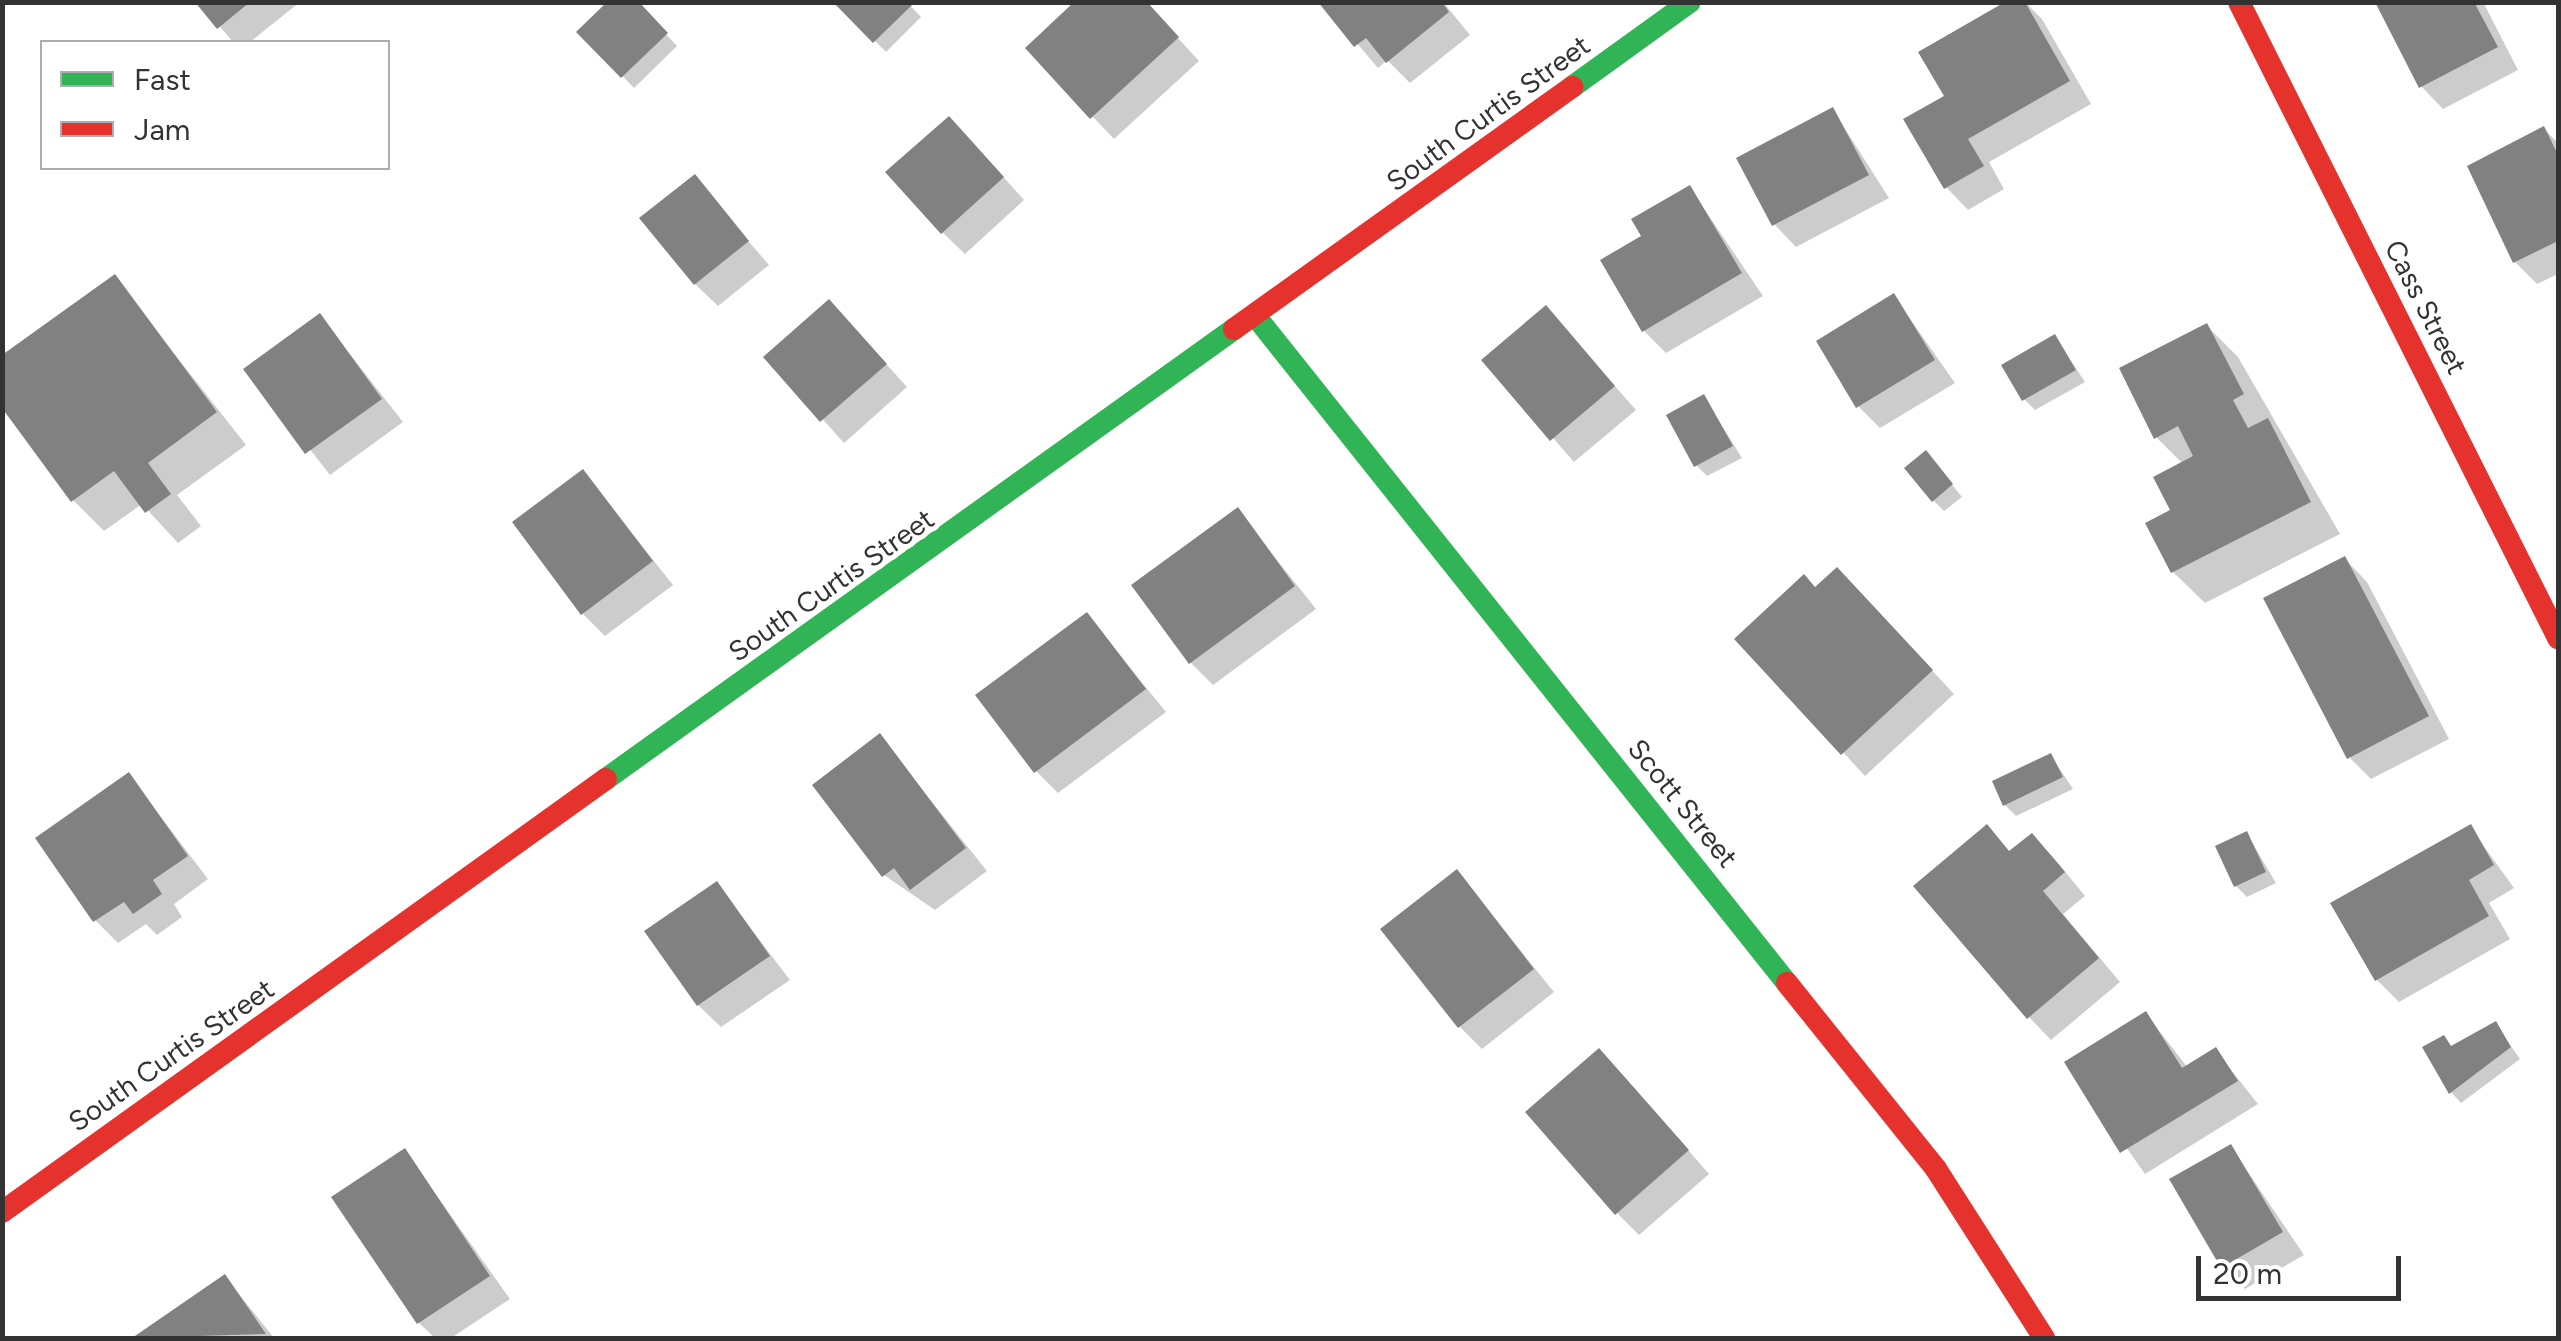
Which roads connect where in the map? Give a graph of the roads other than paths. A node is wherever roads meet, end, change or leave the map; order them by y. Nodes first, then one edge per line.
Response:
1 (1690, 2) edge
2 (2239, 2) edge
3 (1257, 318) junction
4 (2558, 638) edge
5 (2, 1212) edge
6 (2044, 1338) edge

1 - 3 street, South Curtis Street
2 - 4 street, Cass Street
3 - 5 street, South Curtis Street
3 - 6 street, Scott Street

